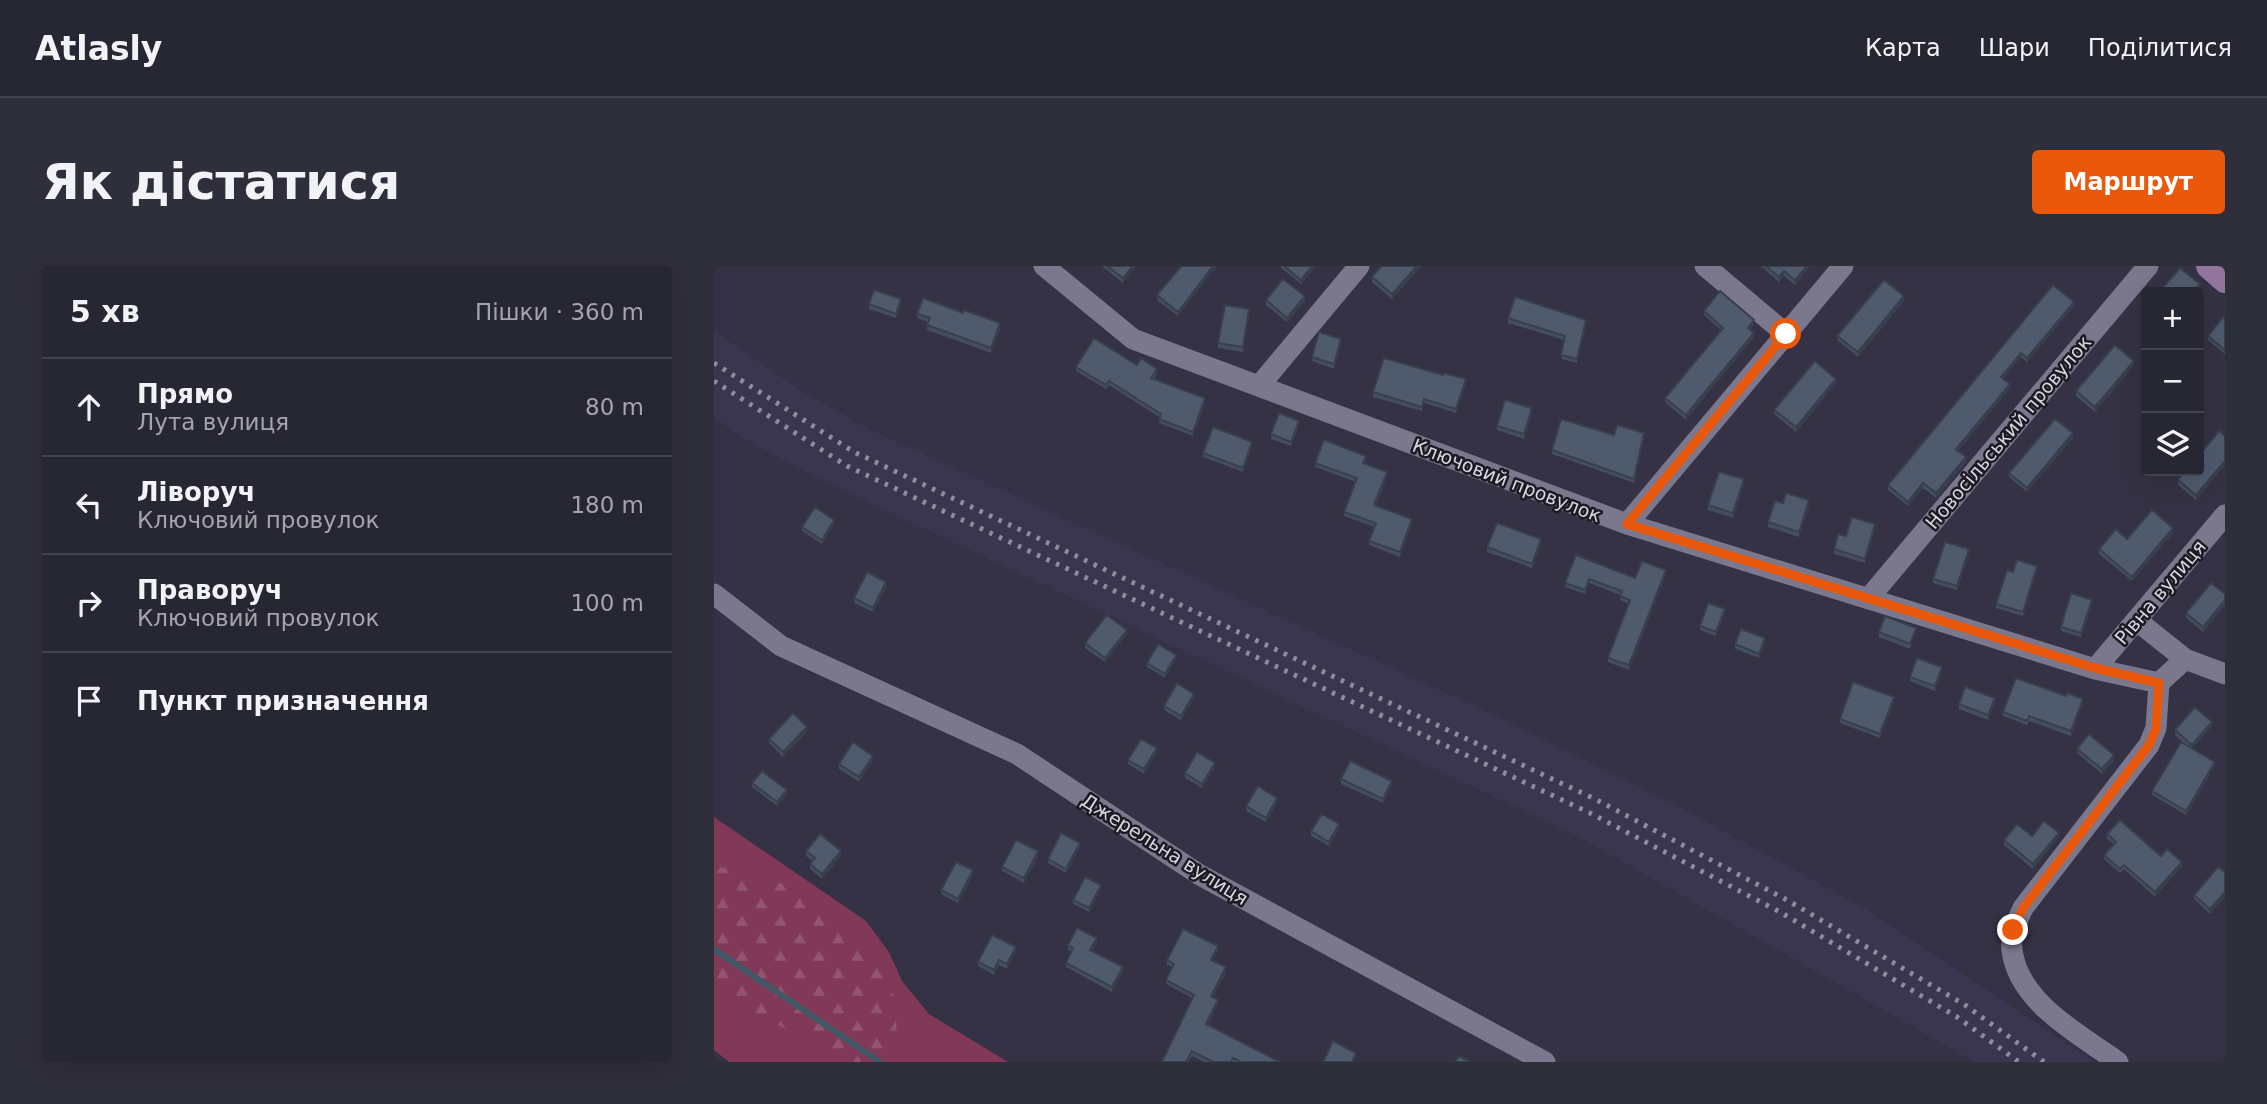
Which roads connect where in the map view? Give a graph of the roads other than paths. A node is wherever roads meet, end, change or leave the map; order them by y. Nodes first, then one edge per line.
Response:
1 (1359, 266) edge
2 (1705, 266) edge
3 (1843, 266) edge
4 (2148, 266) edge
5 (2208, 266) edge
6 (1056, 270) edge
7 (2225, 280) edge
8 (1786, 334) junction
9 (1259, 386) junction
10 (2225, 515) edge
11 (1627, 524) junction
12 (714, 594) edge
13 (1868, 599) junction
14 (2136, 620) junction
15 (2185, 659) junction
16 (2095, 668) junction
17 (2225, 674) edge
18 (2159, 683) junction
19 (1545, 1062) edge
20 (2118, 1062) edge

1 - 9 street
2 - 8 street
3 - 8 street
4 - 13 street, Новосільський провулок
5 - 7 main road
6 - 9 street, Ключовий провулок
8 - 11 street
9 - 11 street, Ключовий провулок
10 - 14 street, Рівна вулиця
11 - 13 street, Ключовий провулок
12 - 19 street, Джерельна вулиця
13 - 16 street, Ключовий провулок
14 - 15 street
14 - 16 street, Рівна вулиця
15 - 17 street
15 - 18 street
16 - 18 street, Ключовий провулок
18 - 20 street

